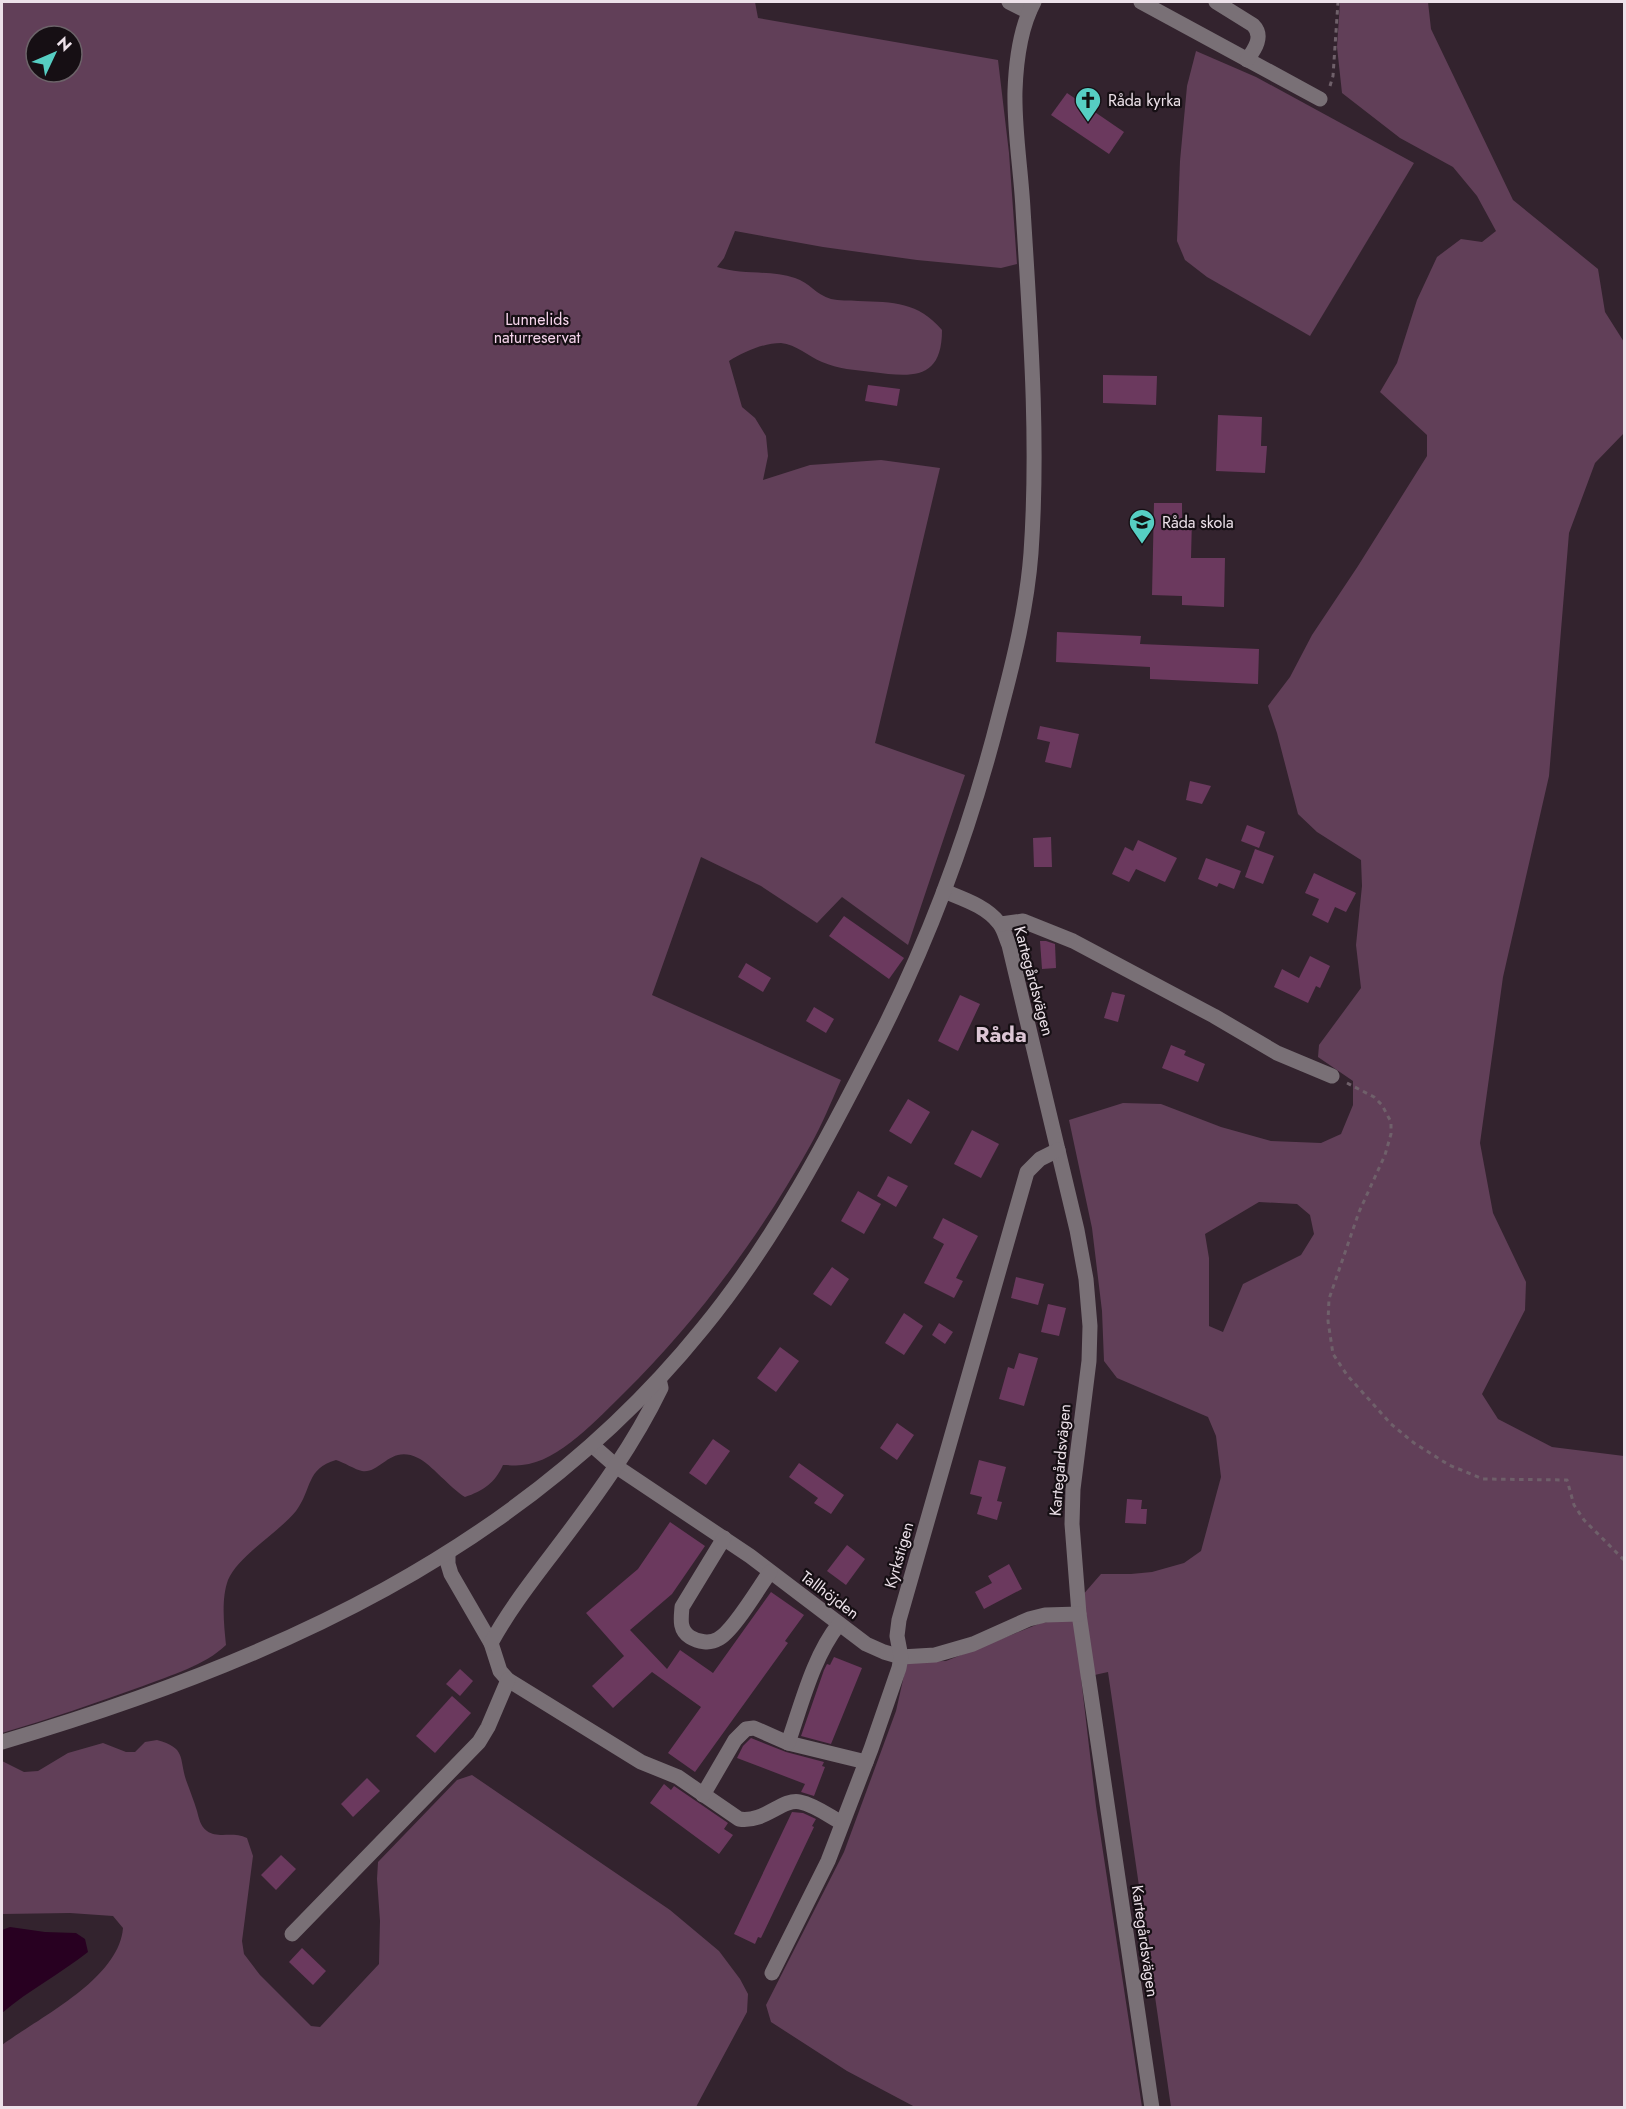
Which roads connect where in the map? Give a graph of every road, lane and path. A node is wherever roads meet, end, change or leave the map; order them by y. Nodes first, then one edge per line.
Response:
1 (1009, 2) edge
2 (1141, 2) edge
3 (1216, 2) edge
4 (1338, 2) edge
5 (1031, 7) edge
6 (1247, 60) junction
7 (1320, 99) joint
8 (944, 891) junction
9 (1001, 924) junction
10 (1332, 1076) joint
11 (1058, 1150) junction
12 (659, 1379) junction
13 (592, 1445) junction
14 (617, 1467) junction
15 (724, 1538) junction
16 (448, 1554) junction
17 (1624, 1560) edge
18 (770, 1572) junction
19 (1079, 1614) junction
20 (839, 1624) junction
21 (491, 1643) junction
22 (901, 1657) junction
23 (508, 1680) junction
24 (2, 1742) edge
25 (788, 1743) junction
26 (866, 1762) junction
27 (703, 1795) junction
28 (842, 1823) junction
29 (292, 1934) dead end
30 (772, 1973) dead end
31 (1152, 2108) edge

1 - 5 street
2 - 6 street
3 - 6 street
4 - 7 path
5 - 8 street
6 - 7 street
8 - 9 street, Kartegårdsvägen
8 - 12 street
9 - 10 street
9 - 11 street, Kartegårdsvägen
10 - 17 path
11 - 19 street, Kartegårdsvägen
11 - 22 street, Kyrkstigen
12 - 13 street
12 - 14 street
13 - 14 street, Tallhöjden
13 - 16 street
14 - 15 street, Tallhöjden
14 - 21 street
15 - 18 street, Tallhöjden
15 - 18 street
16 - 21 street
16 - 24 street
18 - 20 street, Tallhöjden
19 - 22 street, Tallhöjden
19 - 31 street, Kartegårdsvägen
20 - 22 street, Tallhöjden
20 - 25 street
21 - 23 street
22 - 26 street, Kyrkstigen
23 - 27 street
23 - 29 street
25 - 26 street
25 - 27 street
26 - 28 street, Kyrkstigen
27 - 28 street
28 - 30 street, Kyrkstigen

